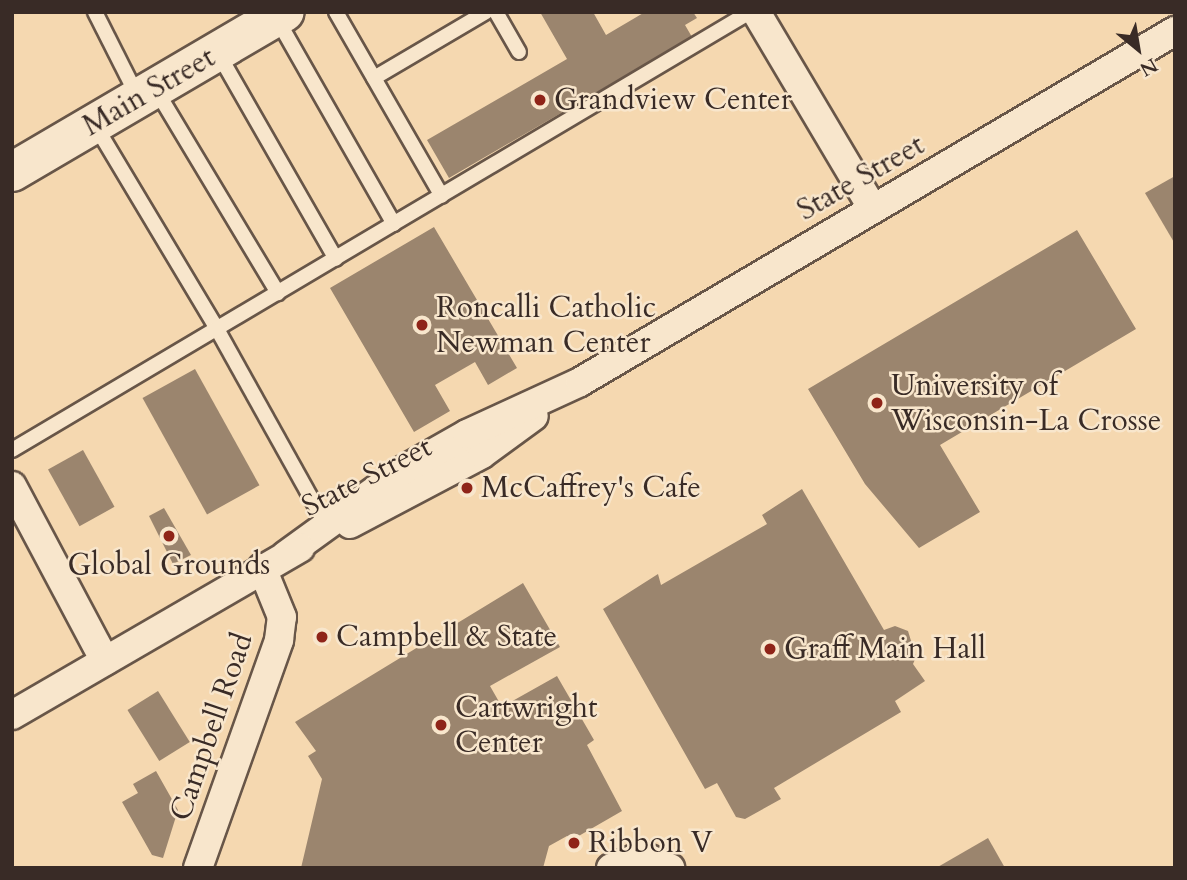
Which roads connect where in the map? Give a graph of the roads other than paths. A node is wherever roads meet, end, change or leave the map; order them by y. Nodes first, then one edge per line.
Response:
1 (95, 12) edge
2 (336, 12) edge
3 (486, 12) edge
4 (496, 12) edge
5 (750, 12) edge
6 (756, 12) edge
7 (281, 15) edge
8 (1175, 31) edge
9 (217, 52) junction
10 (519, 52) dead end
11 (374, 78) junction
12 (147, 93) junction
13 (94, 124) junction
14 (12, 172) edge
15 (442, 196) junction
16 (873, 209) junction
17 (394, 224) junction
18 (336, 258) junction
19 (278, 293) junction
20 (217, 329) junction
21 (580, 382) junction
22 (12, 450) edge
23 (12, 486) edge
24 (326, 525) junction
25 (274, 561) junction
26 (105, 661) junction
27 (12, 715) edge
28 (198, 868) edge
29 (611, 868) edge
30 (670, 868) edge

1 - 12 lane
2 - 11 lane
3 - 11 lane
4 - 10 lane
5 - 15 lane
6 - 16 street
7 - 9 street, Main Street
7 - 17 lane
8 - 16 street, State Street
9 - 12 street, Main Street
9 - 18 lane
11 - 15 lane
12 - 13 street, Main Street
12 - 19 lane
13 - 14 street, Main Street
13 - 20 lane
15 - 17 lane
16 - 21 street, State Street
17 - 18 lane
18 - 19 lane
19 - 20 lane
20 - 22 lane
20 - 24 lane
21 - 24 street, State Street
21 - 25 street, State Street
23 - 26 street
24 - 25 street, State Street
25 - 26 street, State Street
25 - 28 street, Campbell Road
26 - 27 street, State Street
29 - 30 street

